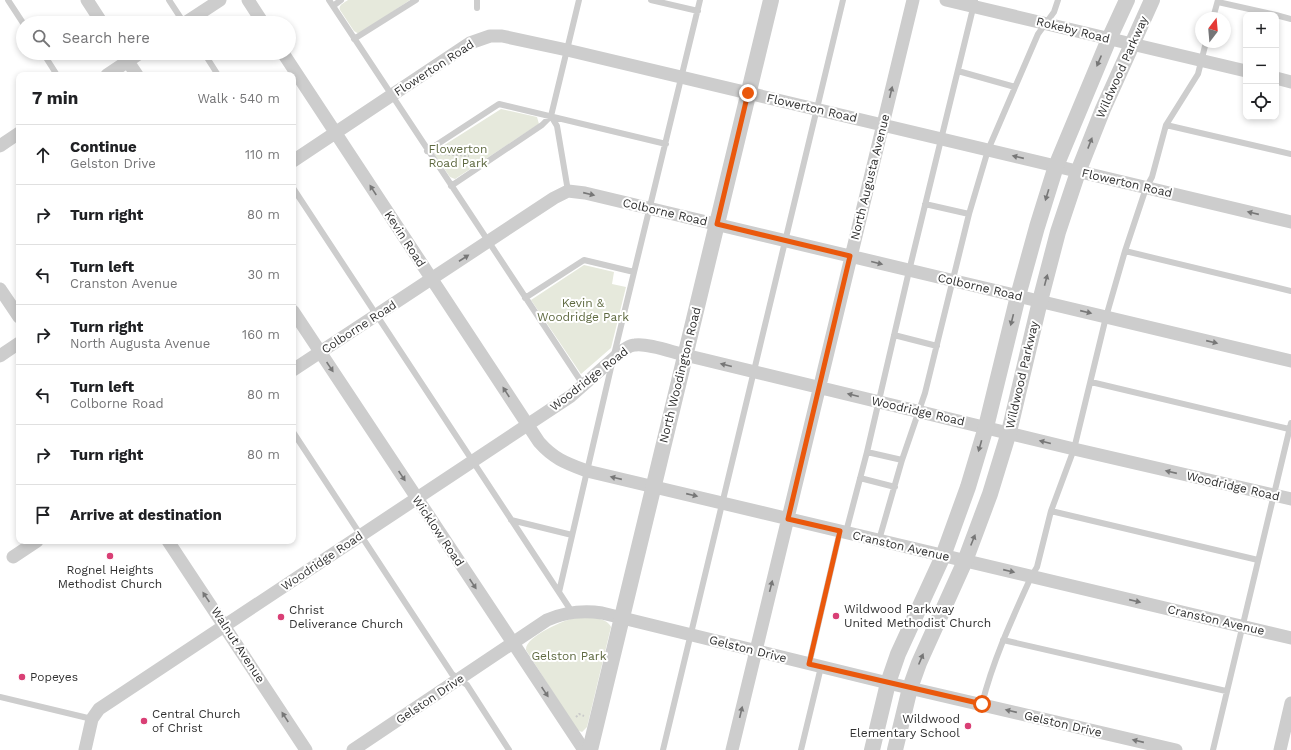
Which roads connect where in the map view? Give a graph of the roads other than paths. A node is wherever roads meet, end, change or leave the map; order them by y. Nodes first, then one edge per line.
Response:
1 (8, 0) edge
2 (87, 0) edge
3 (169, 0) edge
4 (220, 0) edge
5 (248, 0) edge
6 (341, 0) edge
7 (416, 0) edge
8 (477, 0) edge
9 (579, 0) edge
10 (651, 0) edge
11 (700, 0) edge
12 (771, 0) edge
13 (843, 0) edge
14 (913, 0) edge
15 (946, 0) edge
16 (1058, 0) edge
17 (1127, 0) edge
18 (1152, 0) edge
19 (1218, 1) edge
20 (331, 3) edge
21 (974, 3) edge
22 (477, 8) dead end
23 (698, 11) junction
24 (1215, 12) edge
25 (1264, 12) edge
26 (18, 16) edge
27 (97, 16) edge
28 (180, 16) edge
29 (196, 16) edge
30 (258, 16) edge
31 (1279, 16) edge
32 (1291, 18) edge
33 (1046, 23) junction
34 (354, 39) junction
35 (1109, 39) junction
36 (1132, 44) junction
37 (1204, 48) edge
38 (567, 50) junction
39 (47, 60) edge
40 (122, 60) edge
41 (127, 60) edge
42 (208, 60) edge
43 (288, 60) edge
44 (1201, 61) junction
45 (1243, 70) edge
46 (958, 71) junction
47 (55, 72) edge
48 (110, 72) edge
49 (135, 72) edge
50 (216, 72) edge
51 (296, 72) edge
52 (296, 73) edge
53 (682, 77) junction
54 (1279, 79) edge
55 (1291, 82) edge
56 (1015, 88) junction
57 (748, 93) junction
58 (391, 96) junction
59 (816, 109) junction
60 (551, 116) junction
61 (883, 125) junction
62 (1166, 125) junction
63 (335, 132) junction
64 (16, 135) edge
65 (941, 139) junction
66 (666, 144) junction
67 (0, 146) edge
68 (427, 150) junction
69 (988, 150) junction
70 (1291, 154) edge
71 (296, 159) edge
72 (1056, 166) junction
73 (1078, 172) junction
74 (451, 186) junction
75 (1146, 188) junction
76 (568, 191) junction
77 (296, 193) edge
78 (925, 204) junction
79 (651, 208) junction
80 (969, 214) junction
81 (1291, 222) edge
82 (717, 224) junction
83 (785, 240) junction
84 (488, 242) junction
85 (1125, 251) junction
86 (850, 256) junction
87 (909, 271) junction
88 (634, 272) junction
89 (432, 279) junction
90 (952, 281) junction
91 (0, 289) edge
92 (1291, 291) edge
93 (1018, 296) junction
94 (525, 298) junction
95 (1040, 301) junction
96 (16, 313) edge
97 (296, 316) edge
98 (376, 316) junction
99 (1106, 317) junction
100 (894, 335) junction
101 (16, 345) edge
102 (937, 346) junction
103 (320, 352) junction
104 (685, 355) junction
105 (0, 356) edge
106 (613, 359) junction
107 (1291, 361) edge
108 (296, 368) edge
109 (754, 372) junction
110 (1091, 382) junction
111 (584, 386) junction
112 (820, 387) junction
113 (878, 402) junction
114 (918, 411) junction
115 (528, 424) junction
116 (1290, 426) edge
117 (986, 427) junction
118 (1009, 432) junction
119 (296, 436) edge
120 (1074, 449) junction
121 (866, 452) junction
122 (902, 460) junction
123 (472, 461) junction
124 (587, 471) junction
125 (860, 478) junction
126 (654, 486) junction
127 (895, 486) junction
128 (1273, 495) junction
129 (416, 498) junction
130 (1291, 499) edge
131 (722, 503) junction
132 (1051, 511) junction
133 (788, 519) junction
134 (511, 520) junction
135 (843, 532) junction
136 (361, 534) junction
137 (572, 535) junction
138 (879, 540) junction
139 (32, 544) edge
140 (170, 544) edge
141 (943, 556) junction
142 (13, 557) dead end
143 (1258, 560) junction
144 (965, 561) junction
145 (1031, 576) junction
146 (559, 592) junction
147 (572, 612) junction
148 (622, 618) junction
149 (225, 625) junction
150 (1242, 626) junction
151 (691, 635) junction
152 (1291, 638) edge
153 (1003, 640) junction
154 (513, 643) junction
155 (755, 651) junction
156 (815, 665) junction
157 (460, 680) junction
158 (888, 683) junction
159 (910, 688) junction
160 (1226, 691) junction
161 (0, 697) edge
162 (1291, 703) edge
163 (982, 704) junction
164 (92, 719) junction
165 (85, 750) edge
166 (306, 750) edge
167 (353, 750) edge
168 (509, 750) edge
169 (584, 750) edge
170 (590, 750) edge
171 (664, 750) edge
172 (732, 750) edge
173 (801, 750) edge
174 (872, 750) edge
175 (895, 750) edge
176 (1176, 750) edge
177 (1213, 750) edge
178 (1280, 750) edge

1 - 26 lane
2 - 27 street
3 - 28 lane
4 - 29 street
5 - 30 street
6 - 20 lane
7 - 34 lane
8 - 22 lane
9 - 38 lane
10 - 23 lane
11 - 23 lane
12 - 57 street, North Woodington Road
13 - 59 lane
61 -> 14 street, North Augusta Avenue
15 - 21 street, Rokeby Road
16 - 33 lane
17 - 35 street, Wildwood Parkway
18 - 36 street, Wildwood Parkway
19 - 24 lane
19 - 25 lane
20 - 34 lane
21 - 33 street, Rokeby Road
21 - 46 lane
23 - 53 lane
31 - 32 lane
33 - 35 street, Rokeby Road
33 - 56 lane
34 - 58 lane
35 - 36 street, Rokeby Road
35 -> 72 street, Wildwood Parkway
36 - 44 street, Rokeby Road
73 -> 36 street, Wildwood Parkway
37 - 44 lane
38 - 53 street, Flowerton Road
38 - 58 street, Flowerton Road
38 - 60 lane
39 - 47 lane
40 - 48 street
41 - 49 street
42 - 50 lane
43 - 51 street, Kevin Road
44 - 45 street, Rokeby Road
44 - 62 lane
46 - 56 lane
46 - 65 lane
52 - 63 street, Kevin Road
53 - 57 street, Flowerton Road
53 - 66 lane
54 - 55 street
56 - 69 lane
57 - 59 street, Flowerton Road
57 - 82 street, North Woodington Road
58 - 63 street, Flowerton Road
58 - 68 lane
59 - 61 street, Flowerton Road
59 - 83 lane
60 - 66 lane
60 - 68 lane
60 - 74 lane
60 - 76 lane
61 - 65 street, Flowerton Road
61 - 86 street, North Augusta Avenue
62 - 70 lane
62 - 75 lane
63 - 71 street, Flowerton Road
89 -> 63 street, Kevin Road
64 - 67 street
65 - 69 street, Flowerton Road
65 - 78 lane
66 - 79 lane
68 - 74 lane
72 -> 69 street, Flowerton Road
69 - 80 lane
72 - 73 street, Flowerton Road
72 -> 93 street, Wildwood Parkway
73 - 75 street, Flowerton Road
95 -> 73 street, Wildwood Parkway
74 - 84 lane
81 -> 75 street, Flowerton Road
75 - 85 lane
76 -> 79 street, Colborne Road
76 - 84 street, Colborne Road
77 - 98 lane
78 - 80 lane
78 - 87 lane
79 - 82 street, Colborne Road
79 - 88 lane
80 - 90 lane
82 - 83 street, Colborne Road
82 - 104 street, North Woodington Road
83 - 86 street, Colborne Road
83 - 109 lane
89 -> 84 street, Colborne Road
84 - 94 lane
85 - 92 lane
85 - 99 lane
86 -> 87 street, Colborne Road
86 - 112 street, North Augusta Avenue
87 - 90 street, Colborne Road
87 - 100 lane
88 - 94 lane
88 - 106 lane
89 - 98 street, Colborne Road
115 -> 89 street, Kevin Road
90 - 93 street, Colborne Road
90 - 102 lane
91 - 96 street
93 - 95 street, Colborne Road
93 -> 117 street, Wildwood Parkway
94 - 111 lane
95 -> 99 street, Colborne Road
95 - 118 street, Wildwood Parkway
97 - 103 street, Wicklow Road
98 - 103 street, Colborne Road
98 - 123 lane
99 -> 107 street, Colborne Road
99 - 110 lane
100 - 102 lane
100 - 113 lane
101 - 105 street
102 - 114 lane
103 - 108 street, Colborne Road
103 -> 129 street, Wicklow Road
104 - 106 street, Woodridge Road
109 -> 104 street, Woodridge Road
104 - 126 street, North Woodington Road
106 - 111 street, Woodridge Road
106 - 124 lane
109 - 112 street, Woodridge Road
109 - 131 lane
110 - 116 lane
110 - 120 lane
111 - 115 street, Woodridge Road
113 -> 112 street, Woodridge Road
112 - 133 street, North Augusta Avenue
113 - 114 street, Woodridge Road
113 - 121 lane
114 - 117 street, Woodridge Road
114 - 122 lane
115 - 123 street, Woodridge Road
115 - 124 street, Cranston Avenue
116 - 128 lane
117 - 118 street, Woodridge Road
117 -> 141 street, Wildwood Parkway
120 -> 118 street, Woodridge Road
144 -> 118 street, Wildwood Parkway
119 - 136 lane
128 -> 120 street, Woodridge Road
120 - 132 lane
121 - 122 lane
121 - 125 lane
122 - 127 lane
123 - 129 street, Woodridge Road
123 - 134 lane
126 -> 124 street, Cranston Avenue
124 - 137 lane
125 - 127 lane
125 - 135 lane
126 -> 131 street, Cranston Avenue
126 - 148 street, North Woodington Road
127 - 138 lane
128 - 130 street, Woodridge Road
128 - 143 lane
129 - 136 street, Woodridge Road
129 -> 154 street, Wicklow Road
131 - 133 street, Cranston Avenue
131 - 151 lane
132 - 143 lane
132 - 145 lane
133 - 135 street, Cranston Avenue
155 -> 133 street, North Augusta Avenue
134 - 137 lane
134 - 146 lane
135 - 138 street, Cranston Avenue
135 - 156 lane
136 - 149 street, Woodridge Road
136 - 157 lane
137 - 146 lane
138 - 141 street, Cranston Avenue
139 - 142 street
149 -> 140 street, Walnut Avenue
141 - 144 street, Cranston Avenue
141 - 158 street, Wildwood Parkway
143 - 150 lane
144 -> 145 street, Cranston Avenue
159 -> 144 street, Wildwood Parkway
145 -> 150 street, Cranston Avenue
145 - 153 lane
146 - 147 lane
147 - 148 street, Gelston Drive
147 - 154 street, Gelston Drive
148 - 151 street, Gelston Drive
148 - 170 street, North Woodington Road
149 - 164 street, Woodridge Road
166 -> 149 street, Walnut Avenue
150 - 152 street, Cranston Avenue
150 - 160 lane
151 - 155 street, Gelston Drive
151 - 171 lane
153 - 160 lane
153 - 163 lane
154 - 157 street, Gelston Drive
154 -> 169 street, Wicklow Road
155 - 156 street, Gelston Drive
172 -> 155 street, North Augusta Avenue
156 - 158 street, Gelston Drive
156 - 173 lane
157 - 167 street, Gelston Drive
157 - 168 lane
158 - 159 street, Gelston Drive
158 - 174 street, Wildwood Parkway
159 - 163 street, Gelston Drive
159 - 175 street, Wildwood Parkway
160 - 177 lane
161 - 164 lane
162 - 178 street
176 -> 163 street, Gelston Drive
164 - 165 street

